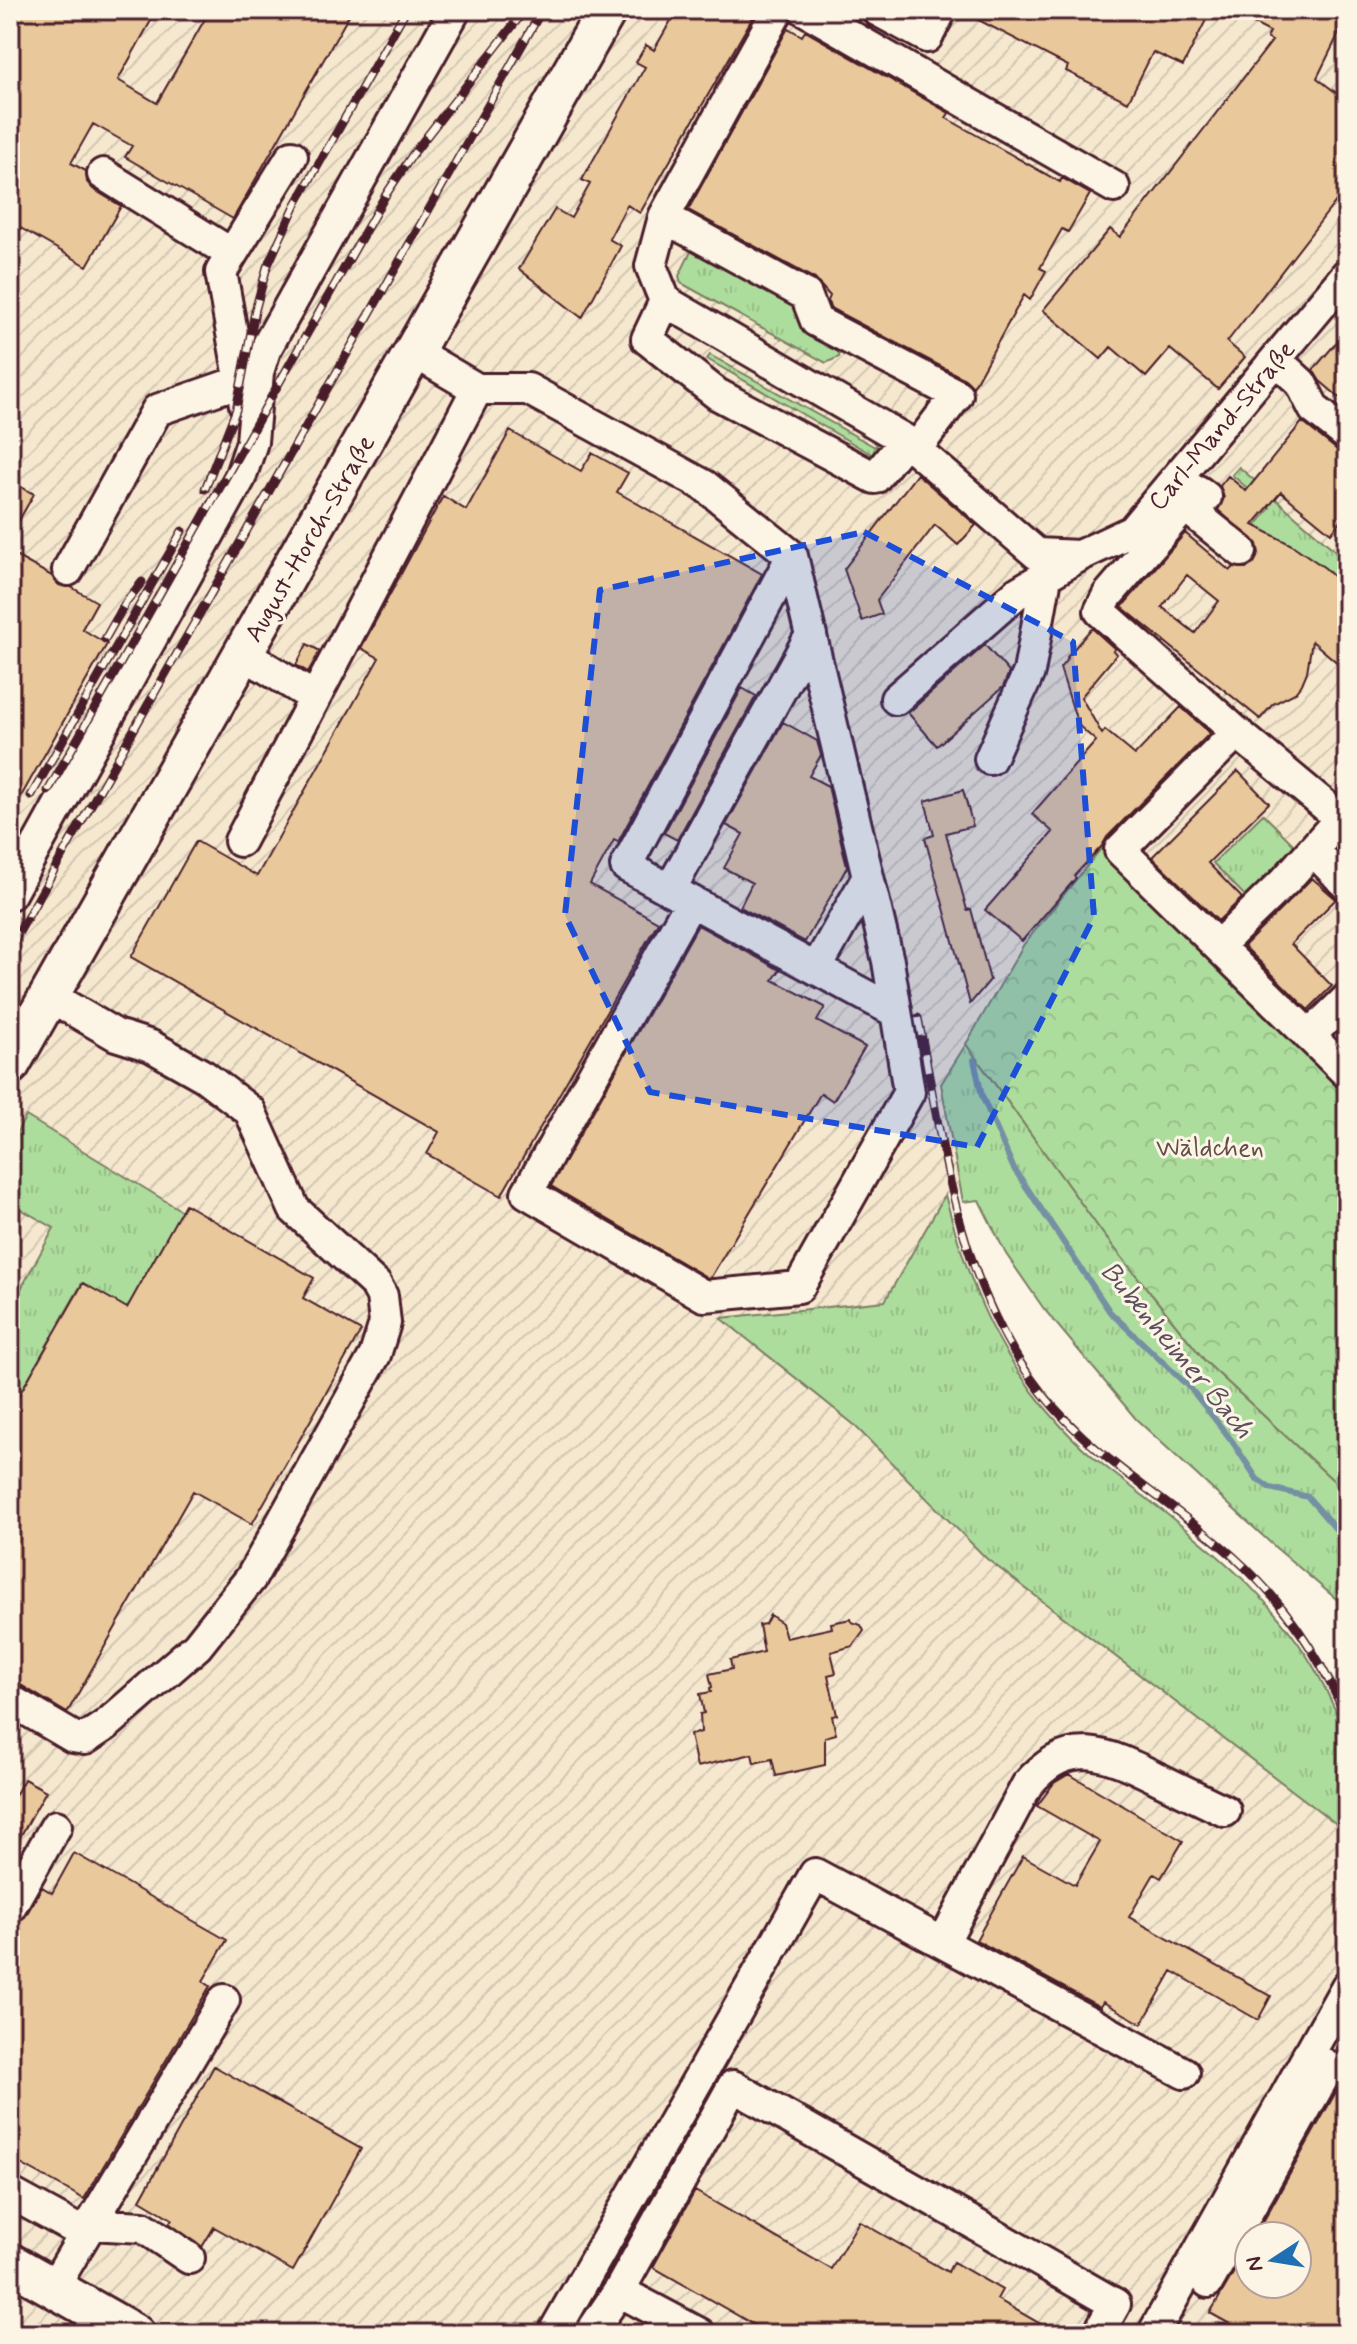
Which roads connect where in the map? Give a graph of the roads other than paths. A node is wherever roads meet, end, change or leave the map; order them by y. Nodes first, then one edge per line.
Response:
1 (455, 10) edge
2 (607, 10) edge
3 (778, 10) edge
4 (805, 10) edge
5 (877, 10) edge
6 (941, 10) edge
7 (292, 156) dead end
8 (103, 174) dead end
9 (1114, 187) dead end
10 (664, 217) junction
11 (232, 254) junction
12 (1347, 274) edge
13 (665, 301) junction
14 (414, 352) junction
15 (1276, 360) junction
16 (241, 381) junction
17 (477, 389) junction
18 (1347, 435) edge
19 (252, 442) junction
20 (911, 445) junction
21 (1241, 551) dead end
22 (792, 556) junction
23 (1079, 556) junction
24 (68, 570) dead end
25 (1046, 577) junction
26 (776, 587) junction
27 (1101, 605) junction
28 (807, 642) junction
29 (244, 654) junction
30 (315, 698) junction
31 (896, 699) dead end
32 (1236, 733) junction
33 (990, 759) dead end
34 (1344, 814) edge
35 (240, 841) dead end
36 (1313, 850) junction
37 (868, 877) junction
38 (1347, 885) edge
39 (10, 894) edge
40 (681, 895) junction
41 (1218, 946) junction
42 (816, 969) junction
43 (49, 996) junction
44 (1347, 999) edge
45 (896, 1012) junction
46 (1309, 1036) junction
47 (10, 1065) edge
48 (1347, 1073) edge
49 (10, 1700) edge
50 (1225, 1811) dead end
51 (56, 1826) dead end
52 (10, 1907) edge
53 (943, 1943) junction
54 (1347, 1986) edge
55 (224, 2000) dead end
56 (1184, 2073) dead end
57 (10, 2193) edge
58 (87, 2229) junction
59 (189, 2258) dead end
60 (10, 2263) edge
61 (53, 2288) junction
62 (619, 2291) junction
63 (135, 2334) edge
64 (553, 2334) edge
65 (590, 2334) edge
66 (700, 2334) edge
67 (1098, 2334) edge
68 (1153, 2334) edge

1 - 19 street
2 - 14 main road, August-Horch-Straße
3 - 10 street
4 - 9 street
5 - 6 street
7 - 11 street
8 - 11 street
10 - 13 street
10 - 20 street
11 - 16 street
12 - 15 street, Carl-Mand-Straße
13 - 20 street
13 - 20 street
14 - 17 street
14 - 29 main road, August-Horch-Straße
15 - 18 street
15 - 23 street, Carl-Mand-Straße
16 - 19 street
16 - 24 street
17 - 22 street
17 - 30 street
19 - 39 street
20 - 23 street
21 - 27 street
22 - 26 street
22 - 28 street
23 - 25 street, Carl-Mand-Straße
23 - 27 street
25 - 31 street, Carl-Mand-Straße
25 - 33 street
26 - 28 street
26 - 40 street
27 - 32 street
28 - 37 street
28 - 40 street
29 - 30 street
29 - 43 main road, August-Horch-Straße
30 - 35 street
32 - 34 street
32 - 41 street
34 - 36 street
36 - 38 street
36 - 41 street
37 - 42 street
37 - 45 street
40 - 42 street
40 - 45 street
41 - 46 street
42 - 45 street
43 - 47 main road, August-Horch-Straße
43 - 49 street
44 - 46 street
46 - 48 street
50 - 53 street
51 - 52 street
53 - 56 street
53 - 64 street
54 - 68 street
55 - 58 street
57 - 58 street
58 - 59 street
58 - 61 street
60 - 61 main road
61 - 63 main road
62 - 65 street
62 - 66 street
62 - 67 street

